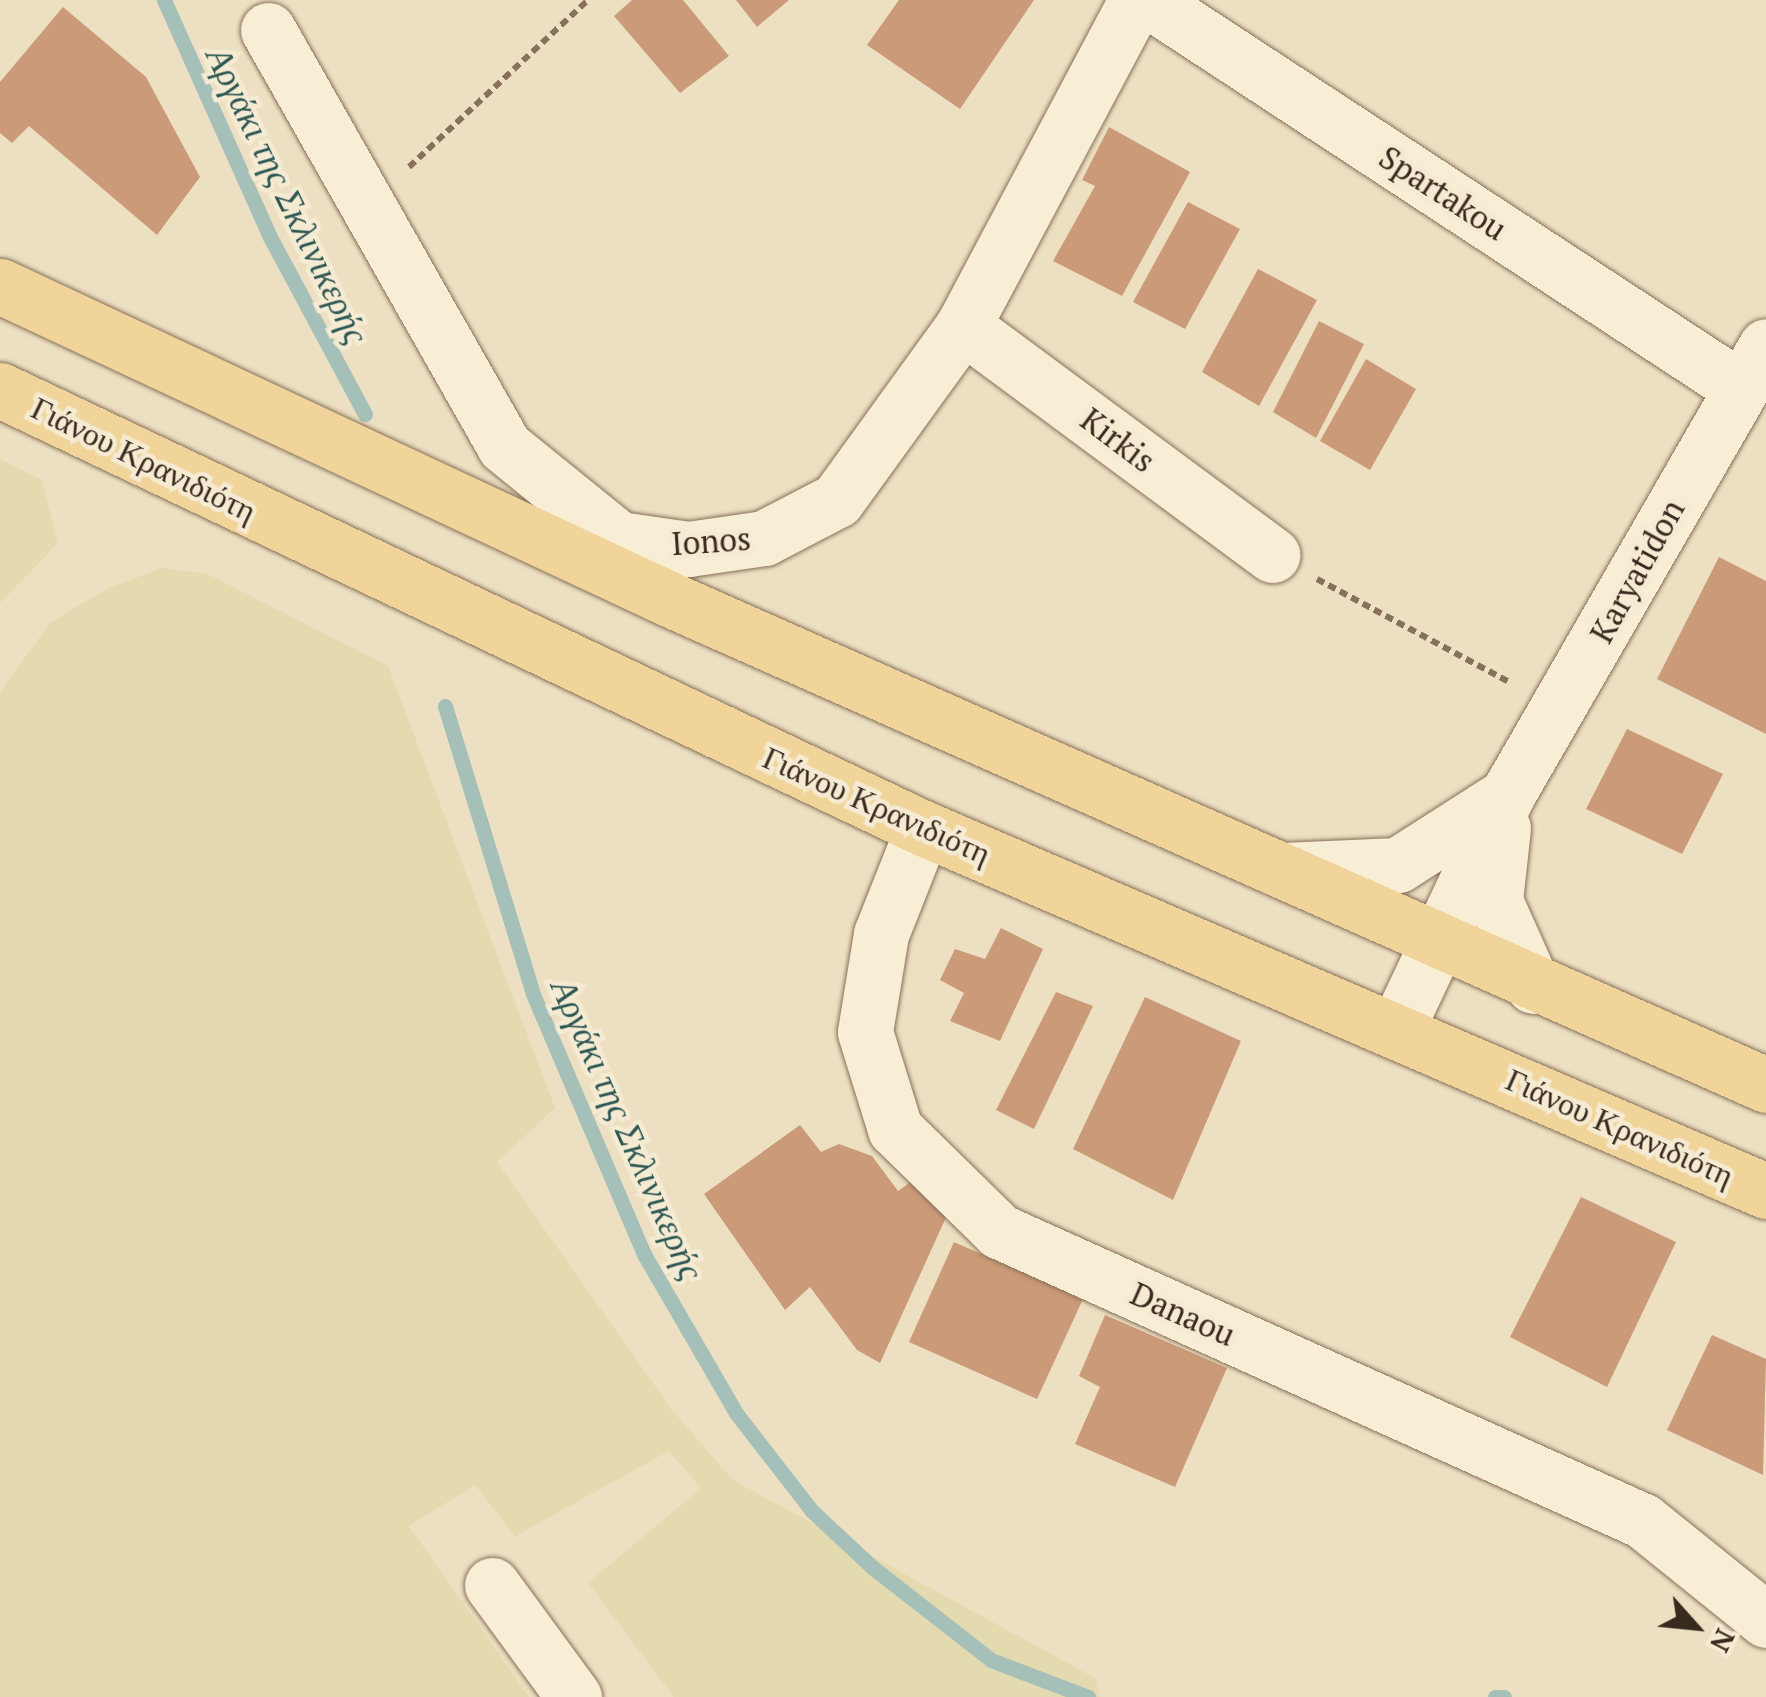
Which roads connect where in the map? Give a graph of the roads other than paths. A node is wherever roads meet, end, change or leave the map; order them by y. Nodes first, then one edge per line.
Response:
1 (1136, 0) edge
2 (1148, 0) edge
3 (268, 30) dead end
4 (0, 286) edge
5 (964, 326) junction
6 (1752, 366) edge
7 (0, 390) edge
8 (1272, 555) road end
9 (1507, 796) junction
10 (923, 828) junction
11 (1283, 870) junction
12 (1435, 940) junction
13 (1533, 986) junction
14 (1397, 1028) junction
15 (1766, 1085) edge
16 (1766, 1191) edge
17 (492, 1585) dead end
18 (1766, 1620) edge
19 (574, 1697) edge

1 - 5 street, Ionos
2 - 6 street, Spartakou
3 - 5 street, Ionos
4 - 11 main road
5 - 8 street, Kirkis
6 - 9 street, Karyatidon
7 - 10 main road, Γιάνου Κρανιδιότη
9 - 11 street, Karyatidon
9 - 12 street, Karyatidon
9 - 13 street, Karyatidon
10 - 14 main road, Γιάνου Κρανιδιότη
10 - 18 street, Danaou
11 - 12 main road
12 - 13 main road
12 - 14 street, Karyatidon
13 - 15 main road
14 - 16 main road, Γιάνου Κρανιδιότη
17 - 19 street

